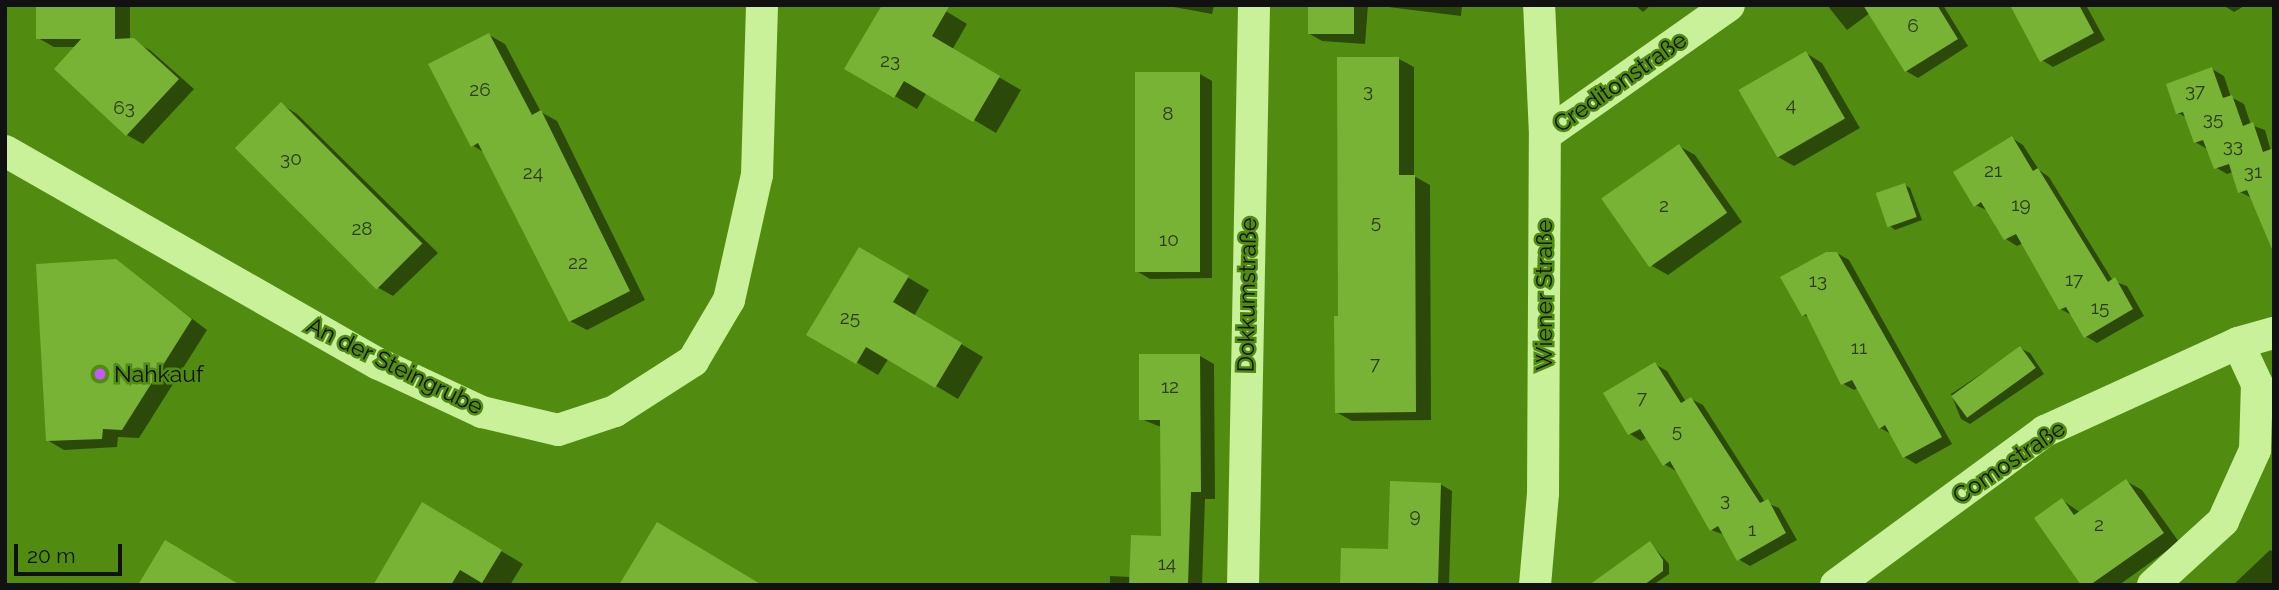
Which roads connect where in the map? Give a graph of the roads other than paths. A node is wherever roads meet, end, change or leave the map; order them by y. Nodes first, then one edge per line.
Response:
1 (762, 5) edge
2 (1254, 5) edge
3 (1539, 5) edge
4 (1729, 5) edge
5 (1545, 135) junction
6 (5, 151) edge
7 (2274, 332) edge
8 (2238, 343) junction
9 (1243, 585) edge
10 (1535, 585) edge
11 (1836, 585) edge
12 (2153, 585) edge

1 - 6 street, An der Steingrube
2 - 9 street, Dokkumstraße
3 - 5 street, Wiener Straße
4 - 5 street, Creditonstraße
5 - 10 street, Wiener Straße
7 - 8 street, Comostraße
8 - 11 street, Comostraße
8 - 12 street

